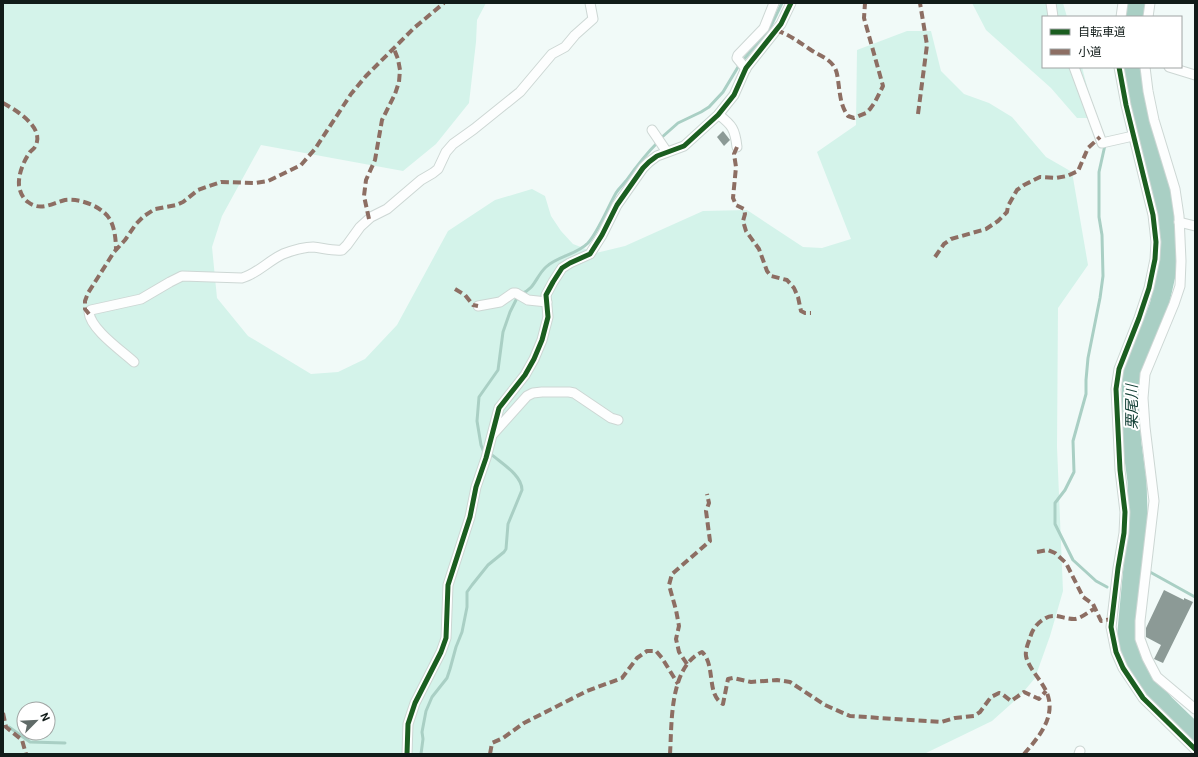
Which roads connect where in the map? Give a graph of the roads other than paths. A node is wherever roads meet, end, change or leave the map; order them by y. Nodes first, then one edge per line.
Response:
1 (590, 3) edge
2 (774, 3) edge
3 (791, 3) edge
4 (1051, 3) edge
5 (1123, 3) edge
6 (1150, 3) edge
7 (1053, 16) edge
8 (1121, 16) edge
9 (1148, 16) edge
10 (1074, 68) edge
11 (1120, 68) edge
12 (1145, 68) edge
13 (1172, 68) edge
14 (746, 69) junction
15 (1195, 75) edge
16 (719, 115) junction
17 (652, 130) dead end
18 (1133, 136) junction
19 (737, 147) dead end
20 (667, 152) junction
21 (1179, 222) junction
22 (1195, 226) edge
23 (546, 302) junction
24 (478, 306) dead end
25 (134, 362) dead end
26 (618, 420) dead end
27 (492, 434) junction
28 (1195, 709) edge
29 (1195, 749) edge
30 (407, 754) edge

1 - 25 street
2 - 14 street
3 - 14 street
4 - 7 street
5 - 8 street
6 - 9 street
10 - 18 street
11 - 18 street
12 - 21 street
13 - 15 street
14 - 16 street
16 - 19 street
16 - 20 street
17 - 20 street
18 - 29 street
20 - 23 street
21 - 22 street
21 - 28 street
23 - 24 street
23 - 27 street
26 - 27 street
27 - 30 street

